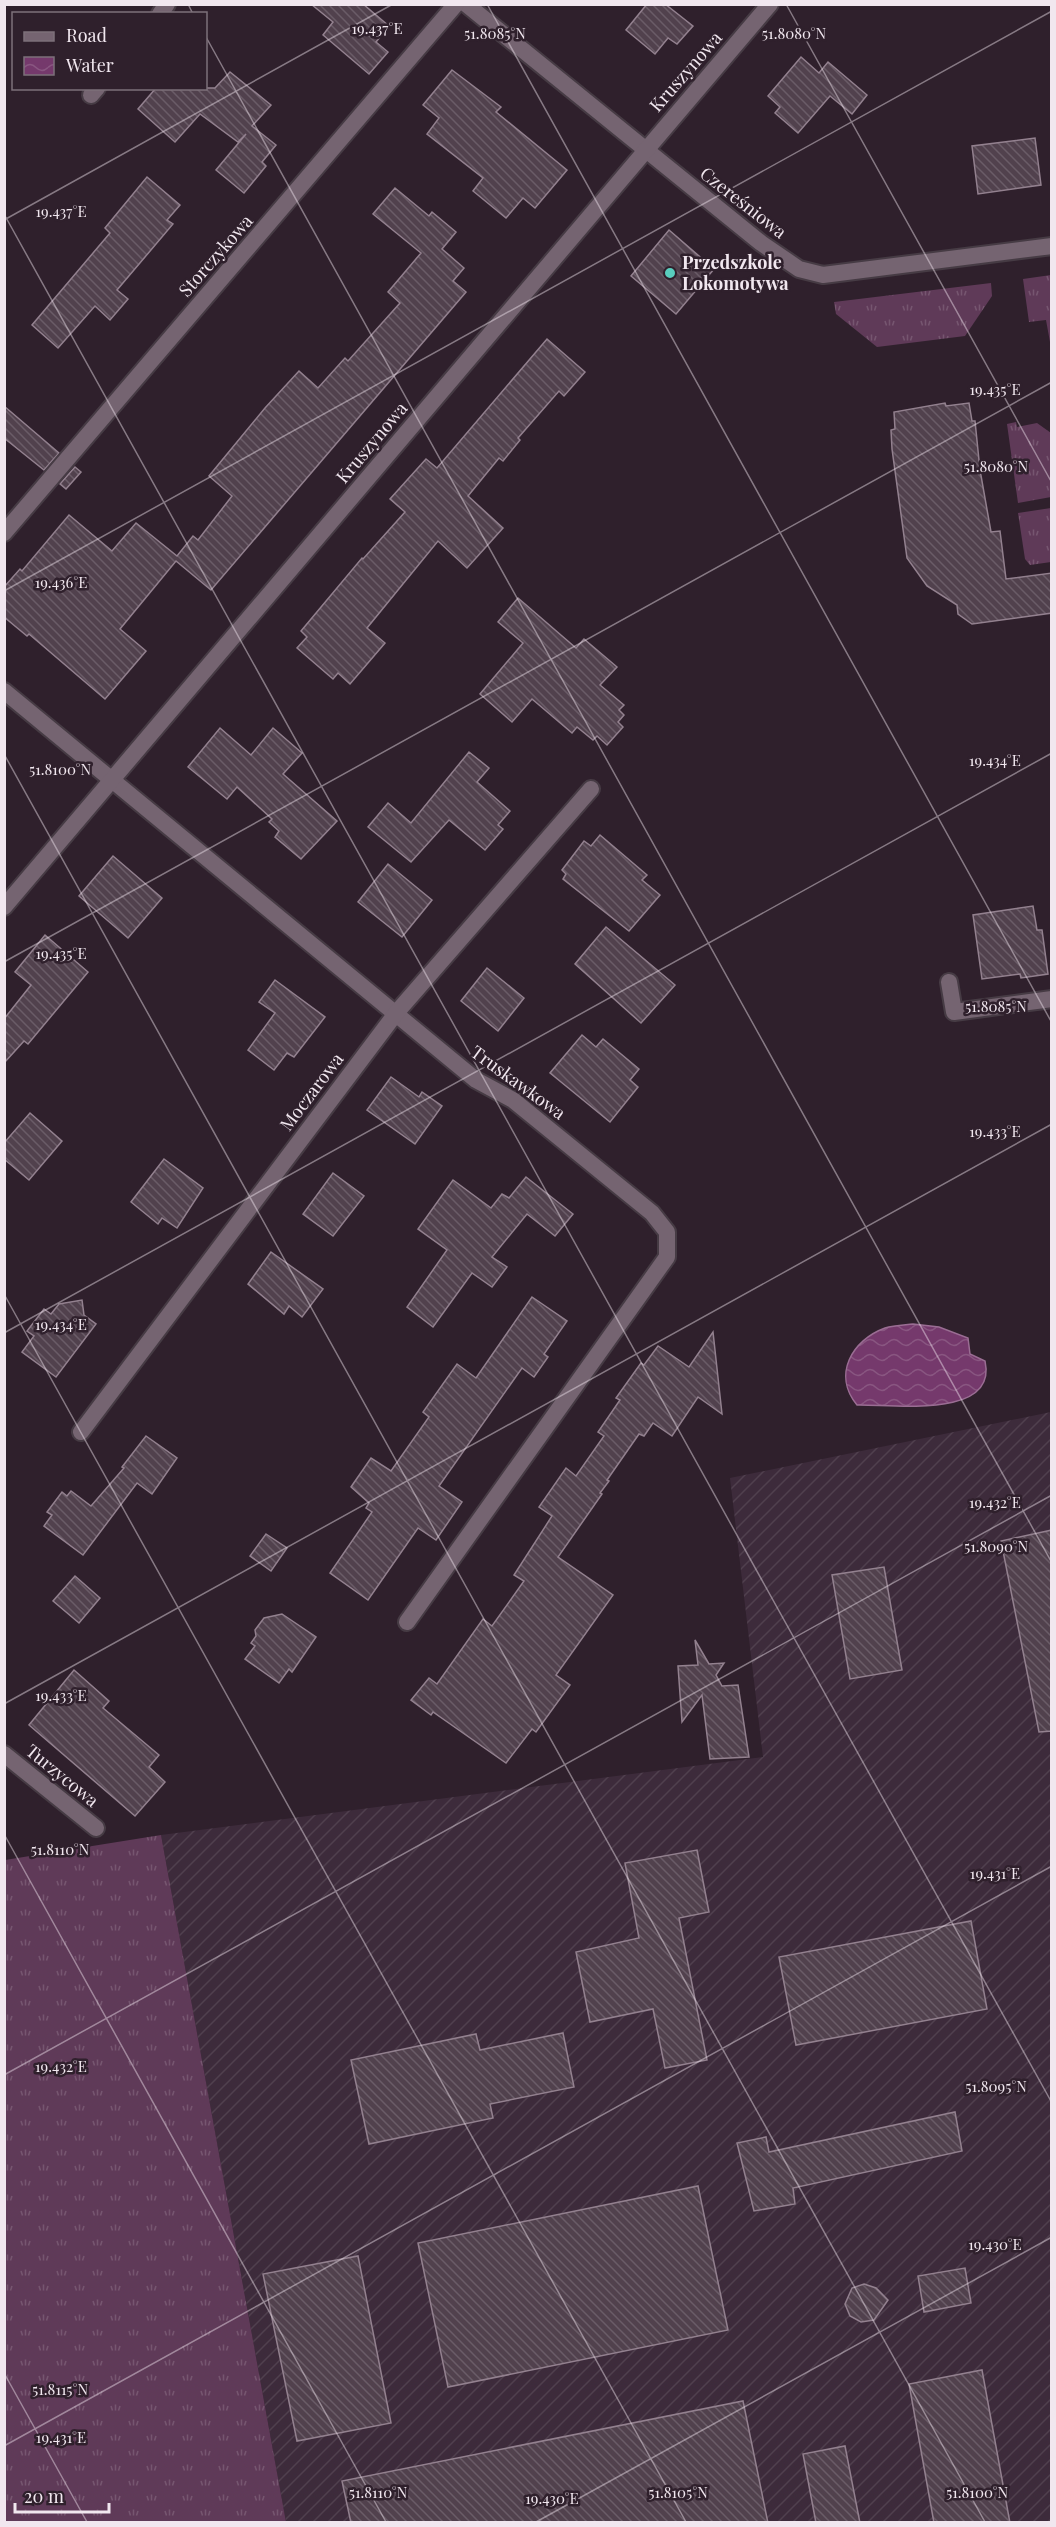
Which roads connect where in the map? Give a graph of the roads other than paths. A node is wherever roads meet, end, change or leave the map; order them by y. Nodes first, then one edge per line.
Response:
1 (456, 4) edge
2 (466, 4) edge
3 (770, 4) edge
4 (644, 150) junction
5 (1052, 246) edge
6 (4, 533) edge
7 (4, 691) edge
8 (113, 779) junction
9 (591, 789) dead end
10 (4, 907) edge
11 (949, 982) dead end
12 (1052, 999) edge
13 (396, 1012) junction
14 (81, 1432) dead end
15 (407, 1622) dead end
16 (4, 1754) edge
17 (96, 1828) dead end

1 - 6 street, Storczykowa
2 - 4 street, Czereśniowa
3 - 4 street, Kruszynowa
4 - 5 street, Czereśniowa
4 - 8 street, Kruszynowa
7 - 8 street, Truskawkowa
8 - 10 street, Kruszynowa
8 - 13 street, Truskawkowa
9 - 13 street, Moczarowa
11 - 12 street
13 - 14 street, Moczarowa
13 - 15 street, Truskawkowa
16 - 17 street, Turzycowa

